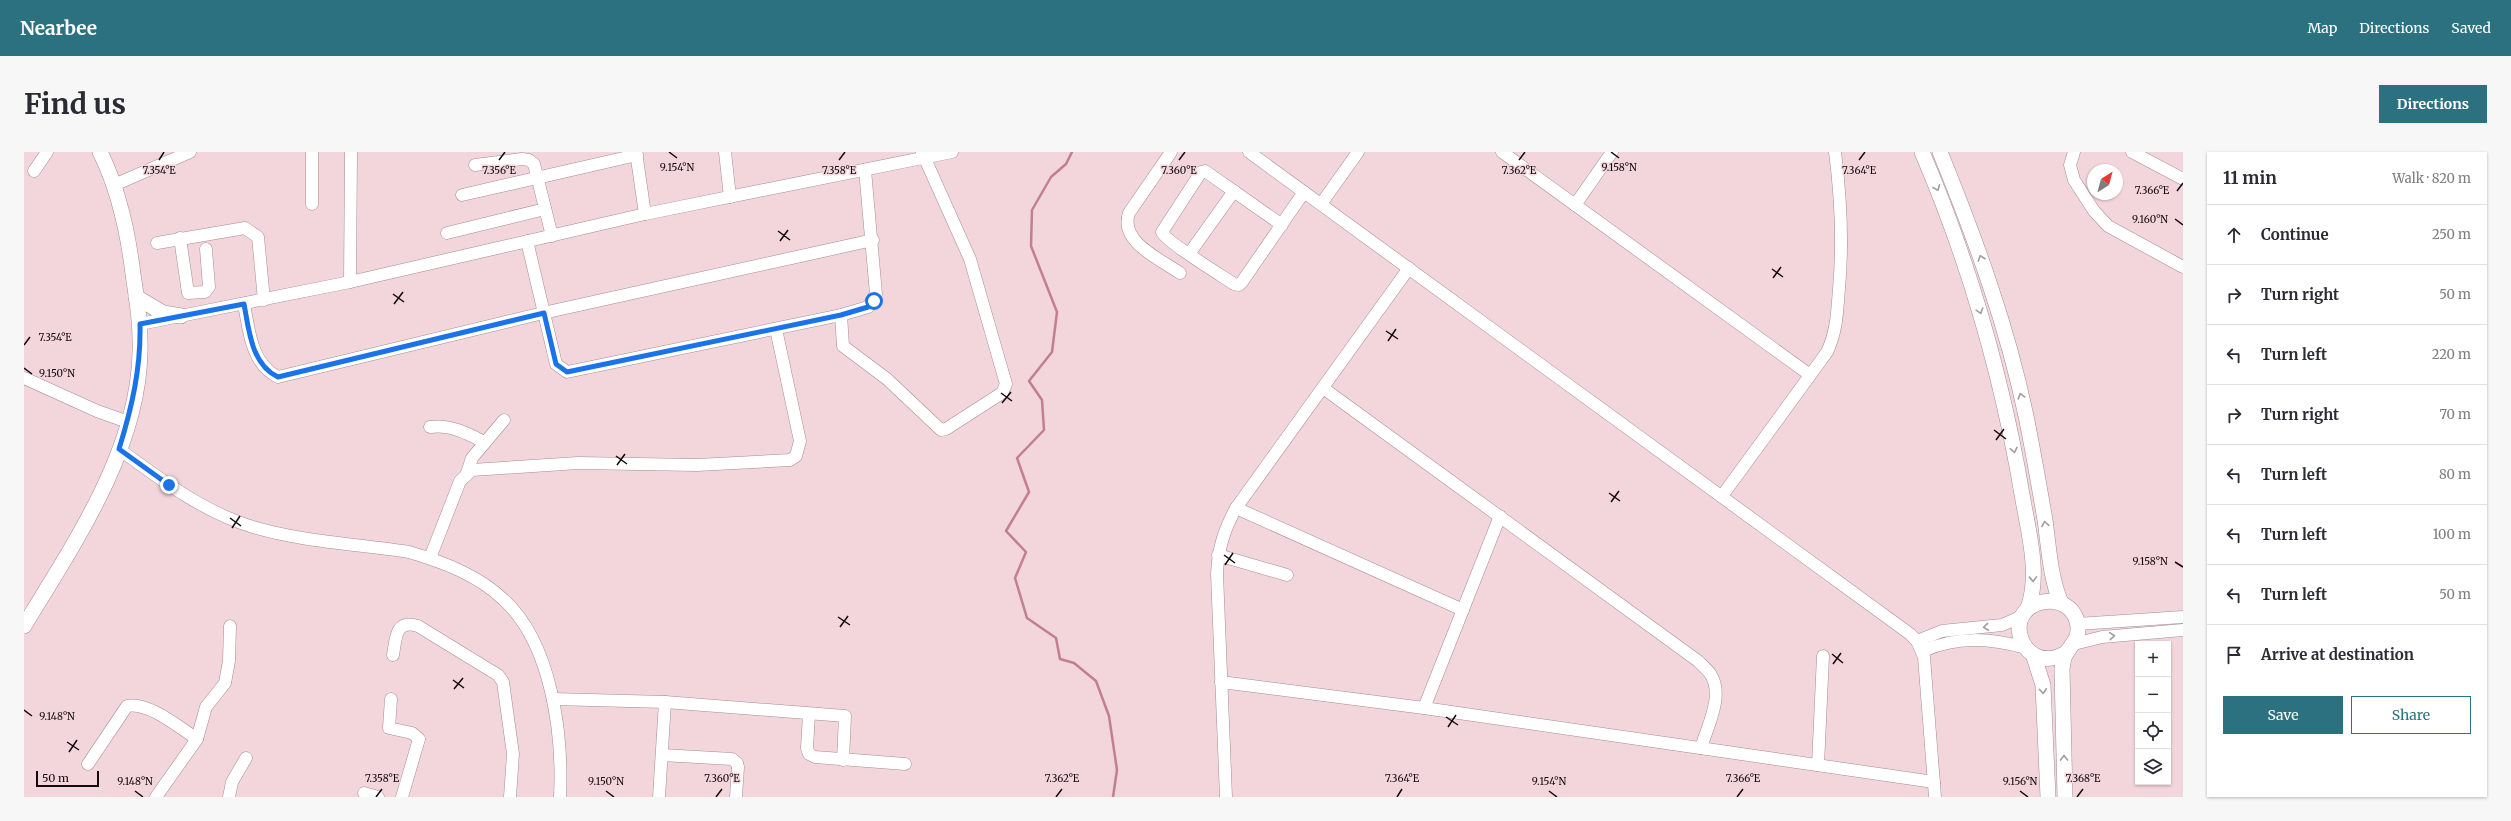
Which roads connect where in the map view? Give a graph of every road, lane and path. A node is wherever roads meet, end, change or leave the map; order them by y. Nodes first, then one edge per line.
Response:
1 (47, 152) edge
2 (100, 152) edge
3 (190, 152) edge
4 (312, 152) edge
5 (351, 152) edge
6 (725, 152) edge
7 (952, 152) edge
8 (1171, 152) edge
9 (1249, 152) edge
10 (1358, 152) edge
11 (1502, 152) edge
12 (1612, 152) edge
13 (1835, 152) edge
14 (1922, 152) edge
15 (1940, 152) edge
16 (2074, 152) edge
17 (2132, 152) edge
18 (636, 153) edge
19 (924, 155) edge
20 (475, 165) dead end
21 (865, 170) junction
22 (34, 171) dead end
23 (537, 176) junction
24 (2183, 179) edge
25 (114, 185) junction
26 (1234, 191) junction
27 (1304, 192) junction
28 (462, 195) dead end
29 (730, 197) junction
30 (312, 204) dead end
31 (1321, 204) junction
32 (1575, 205) junction
33 (545, 209) junction
34 (645, 214) junction
35 (1282, 225) junction
36 (448, 233) dead end
37 (552, 236) junction
38 (180, 238) junction
39 (873, 240) junction
40 (528, 241) junction
41 (157, 243) dead end
42 (206, 249) dead end
43 (1189, 254) junction
44 (2183, 267) edge
45 (1409, 268) junction
46 (1180, 273) dead end
47 (350, 282) junction
48 (136, 297) junction
49 (264, 300) junction
50 (244, 304) junction
51 (544, 313) junction
52 (841, 315) junction
53 (181, 316) junction
54 (140, 324) junction
55 (776, 329) junction
56 (1810, 375) junction
57 (24, 378) edge
58 (1323, 388) junction
59 (504, 420) dead end
60 (128, 422) junction
61 (430, 427) dead end
62 (484, 442) junction
63 (119, 449) junction
64 (467, 473) junction
65 (1722, 496) junction
66 (1236, 508) junction
67 (1500, 516) junction
68 (1218, 555) junction
69 (430, 558) junction
70 (1287, 575) dead end
71 (2061, 603) junction
72 (1463, 610) junction
73 (2026, 612) junction
74 (2183, 617) edge
75 (2077, 624) junction
76 (24, 626) edge
77 (230, 626) dead end
78 (2183, 630) edge
79 (1920, 646) junction
80 (2070, 649) junction
81 (2029, 651) junction
82 (393, 654) dead end
83 (1823, 656) dead end
84 (1221, 682) junction
85 (391, 699) dead end
86 (553, 700) junction
87 (665, 702) junction
88 (1424, 708) junction
89 (809, 714) junction
90 (197, 739) junction
91 (1701, 748) junction
92 (662, 755) junction
93 (246, 758) dead end
94 (843, 760) junction
95 (88, 764) dead end
96 (905, 764) dead end
97 (1818, 765) junction
98 (1934, 782) junction
99 (364, 793) dead end
100 (156, 797) edge
101 (229, 797) edge
102 (378, 797) edge
103 (402, 797) edge
104 (510, 797) edge
105 (560, 797) edge
106 (659, 797) edge
107 (736, 797) edge
108 (1226, 797) edge
109 (1935, 797) edge
110 (2048, 797) edge
111 (2065, 797) edge

1 - 22 street
2 - 25 main road
3 - 25 street
4 - 30 street
5 - 47 street
6 - 29 street
7 - 19 street
8 - 46 street
9 - 27 street
10 - 31 street
11 - 32 street
12 - 32 street
13 - 56 street
14 -> 73 main road
71 -> 15 main road
16 - 44 street
17 - 24 street
18 - 23 street
18 - 34 street
19 - 21 street
19 - 52 street
20 - 23 street
21 - 29 street
21 - 39 street
23 - 28 street
23 - 33 street
25 - 48 main road
26 - 35 street
26 - 43 street
26 - 43 street
27 - 31 street
27 - 35 street
29 - 34 street
31 - 45 street
32 - 56 street
33 - 36 street
33 - 37 street
34 - 37 street
35 - 43 street
37 - 40 street
38 - 41 street
38 - 42 street
38 - 49 street
39 - 51 street
39 - 52 street
40 - 47 street
40 - 51 street
45 - 58 street
45 - 65 street
47 - 49 street
48 - 53 main road
48 - 54 main road
49 - 50 street
50 - 51 street
50 - 53 street
51 - 55 street
52 - 55 street
53 - 54 street
54 - 60 main road
55 - 64 street
56 - 65 street
57 - 60 street
58 - 66 street
58 - 67 street
59 - 62 street
60 - 63 main road
61 - 62 street
62 - 64 street
63 - 69 street
63 - 76 main road
64 - 69 street
65 - 79 street
66 - 68 street
66 - 72 street
67 - 72 street
67 - 91 street
68 - 70 street
68 - 84 street
69 - 86 street
71 - 73 main road
71 - 75 main road
72 - 88 street
73 -> 79 street
73 - 81 main road
74 - 75 street
75 - 80 main road
77 - 90 street
80 -> 78 street
79 - 81 street
79 - 98 street
80 - 81 main road
111 -> 80 main road
81 -> 110 main road
82 - 104 street
83 - 97 street
84 - 88 street
84 - 108 street
85 - 103 street
86 - 87 street
86 - 105 street
87 - 89 street
87 - 92 street
88 - 91 street
89 - 94 street
89 - 94 street
90 - 95 street
90 - 100 street
91 - 97 street
92 - 106 street
92 - 107 street
93 - 101 street
94 - 96 street
97 - 98 street
98 - 109 street
99 - 102 street

